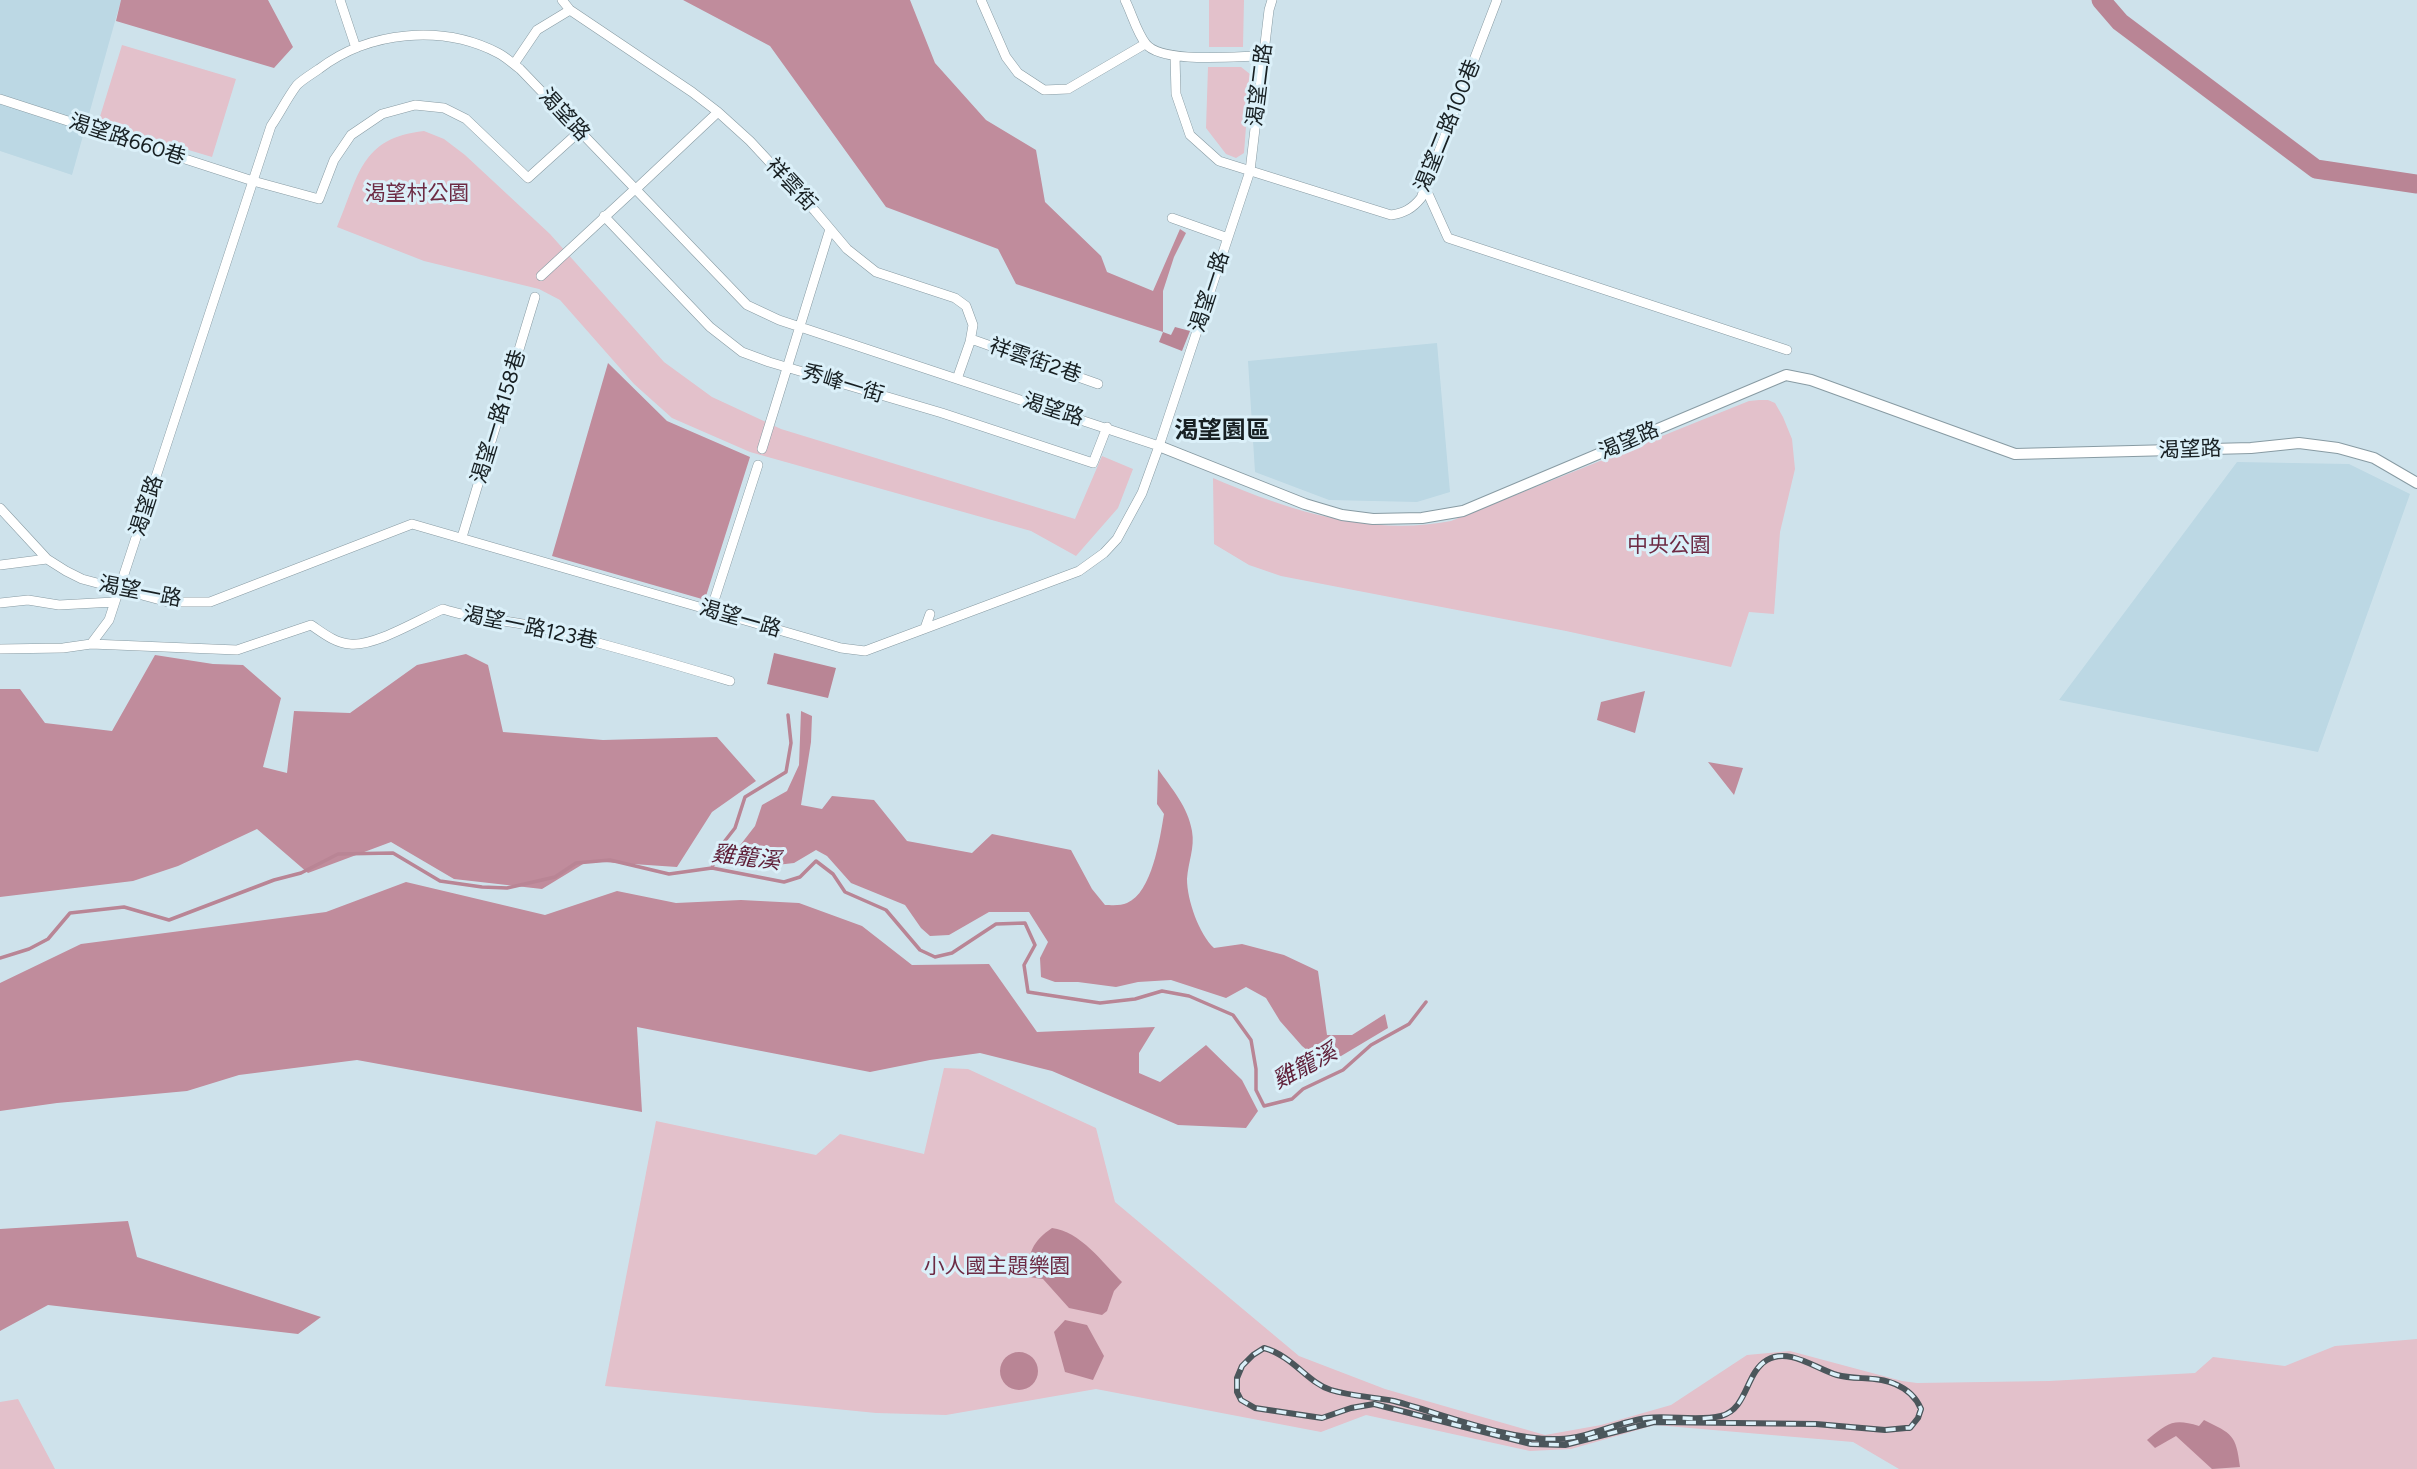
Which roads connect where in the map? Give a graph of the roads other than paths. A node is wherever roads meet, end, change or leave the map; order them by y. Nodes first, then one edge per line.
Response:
1 (340, 0) edge
2 (562, 0) edge
3 (981, 0) edge
4 (1125, 0) edge
5 (1272, 0) edge
6 (1497, 0) edge
7 (569, 10) junction
8 (1145, 44) junction
9 (356, 48) junction
10 (1175, 56) junction
11 (1263, 57) junction
12 (514, 64) junction
13 (0, 99) edge
14 (718, 112) junction
15 (580, 131) junction
16 (1250, 171) junction
17 (253, 181) junction
18 (1425, 187) junction
19 (635, 189) junction
20 (604, 216) junction
21 (1172, 218) dead end
22 (830, 229) junction
23 (1227, 239) junction
24 (541, 276) dead end
25 (535, 297) dead end
26 (800, 327) junction
27 (971, 339) junction
28 (1787, 350) dead end
29 (788, 368) junction
30 (957, 379) junction
31 (1098, 384) dead end
32 (1107, 427) junction
33 (1159, 446) junction
34 (762, 449) dead end
35 (758, 465) dead end
36 (2417, 483) edge
37 (0, 508) edge
38 (462, 537) junction
39 (47, 559) junction
40 (0, 565) edge
41 (118, 590) junction
42 (0, 603) edge
43 (114, 603) junction
44 (711, 610) junction
45 (930, 614) dead end
46 (925, 628) junction
47 (90, 644) junction
48 (0, 649) edge
49 (730, 681) dead end

1 - 9 street
2 - 7 street, 祥雲街
3 - 8 street
4 - 8 street
5 - 11 street, 渴望二路
6 - 18 street, 渴望二路100巷
7 - 12 street
7 - 14 street, 祥雲街
8 - 10 street
9 - 12 street, 渴望路
9 - 17 street, 渴望路
10 - 11 street
10 - 16 street, 渴望二路100巷
11 - 16 street, 渴望二路
12 - 15 street, 渴望路
13 - 17 street, 渴望路660巷
14 - 19 street
14 - 22 street, 祥雲街
15 - 17 street, 渴望路660巷
15 - 19 street, 渴望路
16 - 18 street, 渴望二路100巷
16 - 23 street, 渴望一路
17 - 41 street, 渴望路
18 - 28 street
19 - 20 street
19 - 26 street, 渴望路
20 - 24 street
20 - 29 street, 秀峰一街
21 - 23 street
22 - 26 street
22 - 27 street, 祥雲街
23 - 33 street, 渴望一路
25 - 38 street, 渴望一路158巷
26 - 29 street
26 - 30 street, 渴望路
27 - 30 street, 祥雲街
27 - 31 street, 祥雲街2巷
29 - 32 street, 秀峰一街
29 - 34 street
30 - 32 street, 渴望路
32 - 33 street, 渴望路
33 - 36 street, 渴望路
33 - 46 street, 渴望一路
35 - 44 street
37 - 39 street, 渴望一路
38 - 41 street, 渴望一路
38 - 44 street, 渴望一路
39 - 40 street
39 - 41 street, 渴望一路
41 - 43 street, 渴望路
42 - 43 street
43 - 47 street, 渴望路
44 - 46 street, 渴望一路
45 - 46 street
47 - 48 street, 渴望一路123巷
47 - 49 street, 渴望一路123巷

